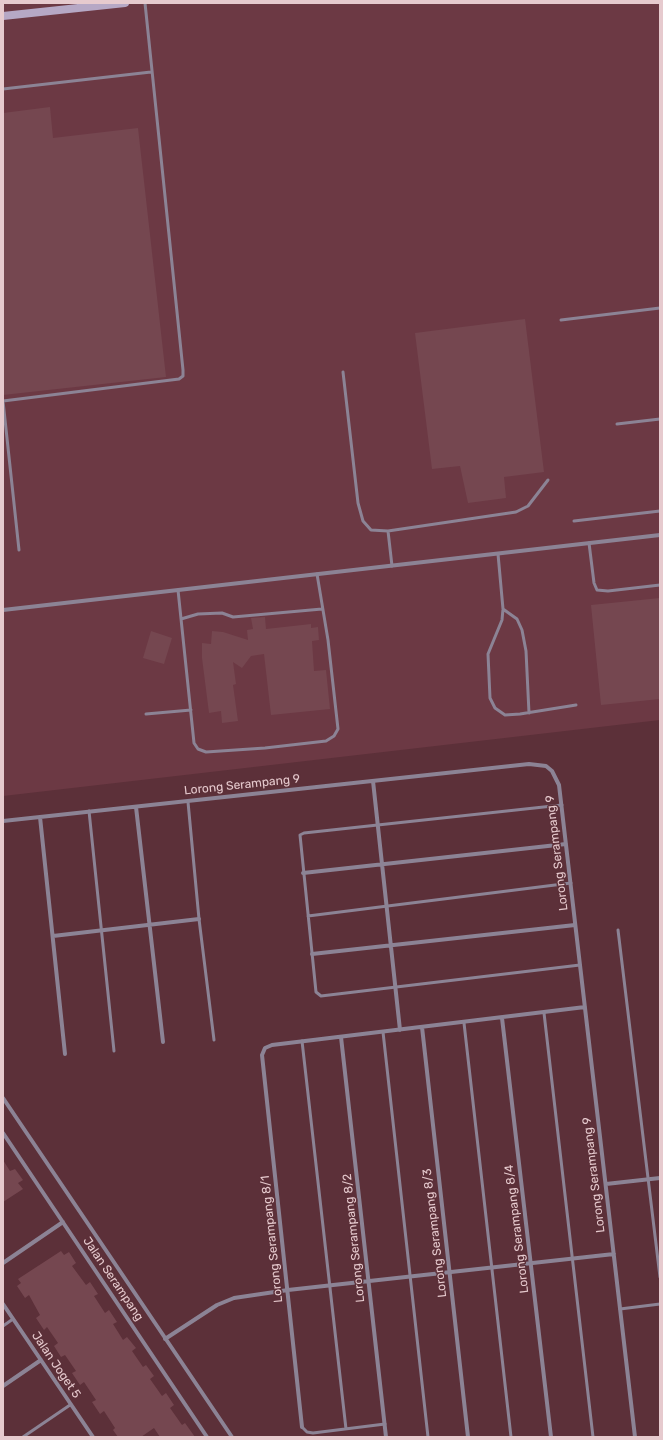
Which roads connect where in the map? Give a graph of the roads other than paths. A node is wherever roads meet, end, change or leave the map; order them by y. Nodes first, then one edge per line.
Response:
1 (125, 3) edge
2 (145, 3) edge
3 (89, 5) edge
4 (3, 16) edge
5 (151, 72) junction
6 (3, 89) edge
7 (660, 308) edge
8 (561, 320) dead end
9 (343, 372) dead end
10 (3, 401) edge
11 (660, 419) edge
12 (617, 424) dead end
13 (548, 480) dead end
14 (660, 511) edge
15 (574, 521) dead end
16 (388, 530) junction
17 (660, 535) edge
18 (589, 543) junction
19 (19, 550) dead end
20 (498, 554) junction
21 (392, 566) junction
22 (317, 574) junction
23 (660, 585) edge
24 (178, 590) junction
25 (322, 609) junction
26 (503, 609) junction
27 (3, 610) edge
28 (181, 620) junction
29 (576, 705) dead end
30 (191, 710) junction
31 (529, 713) junction
32 (146, 714) dead end
33 (373, 781) junction
34 (188, 802) junction
35 (562, 805) junction
36 (136, 807) junction
37 (89, 811) junction
38 (40, 817) junction
39 (3, 821) edge
40 (378, 824) junction
41 (566, 844) junction
42 (383, 865) junction
43 (303, 873) junction
44 (571, 883) junction
45 (387, 906) junction
46 (308, 916) junction
47 (199, 919) junction
48 (575, 925) junction
49 (148, 926) junction
50 (618, 930) dead end
51 (102, 932) junction
52 (53, 936) junction
53 (391, 945) junction
54 (312, 954) junction
55 (580, 965) junction
56 (396, 988) junction
57 (585, 1007) junction
58 (544, 1013) junction
59 (502, 1018) junction
60 (464, 1023) junction
61 (422, 1027) junction
62 (400, 1030) junction
63 (383, 1032) junction
64 (341, 1037) junction
65 (214, 1040) dead end
66 (302, 1041) junction
67 (163, 1042) dead end
68 (114, 1051) dead end
69 (65, 1054) dead end
70 (3, 1098) edge
71 (3, 1133) edge
72 (660, 1178) edge
73 (648, 1179) junction
74 (606, 1184) junction
75 (63, 1222) junction
76 (614, 1254) junction
77 (573, 1258) junction
78 (3, 1263) edge
79 (531, 1263) junction
80 (492, 1267) junction
81 (450, 1272) junction
82 (411, 1276) junction
83 (660, 1277) edge
84 (368, 1281) junction
85 (329, 1286) junction
86 (288, 1290) junction
87 (3, 1304) edge
88 (660, 1304) edge
89 (620, 1309) junction
90 (13, 1319) junction
91 (3, 1326) edge
92 (165, 1340) junction
93 (41, 1360) junction
94 (3, 1386) edge
95 (70, 1405) junction
96 (385, 1424) junction
97 (302, 1427) joint
98 (346, 1429) junction
99 (23, 1437) edge
100 (93, 1437) edge
101 (207, 1437) edge
102 (232, 1437) edge
103 (386, 1437) edge
104 (428, 1437) edge
105 (468, 1437) edge
106 (511, 1437) edge
107 (551, 1437) edge
108 (593, 1437) edge
109 (635, 1437) edge

1 - 3 street
2 - 5 lane
3 - 4 street
5 - 6 lane
5 - 10 lane
7 - 8 lane
9 - 16 lane
10 - 19 lane
11 - 12 lane
13 - 16 lane
14 - 15 lane
16 - 21 lane
17 - 18 street
18 - 20 street
18 - 23 lane
20 - 21 street
20 - 26 lane
21 - 22 street
22 - 24 street
22 - 25 lane
24 - 27 street
24 - 28 lane
25 - 28 lane
25 - 30 lane
26 - 31 lane
26 - 31 lane
28 - 30 lane
29 - 31 lane
30 - 32 lane
33 - 34 street, Lorong Serampang 9
33 - 35 street, Lorong Serampang 9
33 - 40 street
34 - 36 street, Lorong Serampang 9
34 - 47 lane
35 - 40 lane
35 - 41 street, Lorong Serampang 9
36 - 37 street, Lorong Serampang 9
36 - 49 street
37 - 38 street, Lorong Serampang 9
37 - 51 lane
38 - 39 street, Lorong Serampang 9
38 - 52 street
40 - 42 street
40 - 43 lane
41 - 42 street
41 - 44 street, Lorong Serampang 9
42 - 43 street
42 - 45 street
43 - 46 lane
44 - 45 lane
44 - 48 street, Lorong Serampang 9
45 - 46 lane
45 - 53 street
46 - 54 lane
47 - 49 street
47 - 65 lane
48 - 53 street
48 - 55 street, Lorong Serampang 9
49 - 51 street
49 - 67 street
50 - 73 lane
51 - 52 street
51 - 68 lane
52 - 69 street
53 - 54 street
53 - 56 street
54 - 56 lane
55 - 56 lane
55 - 57 street, Lorong Serampang 9
56 - 62 street
57 - 58 street
57 - 74 street, Lorong Serampang 9
58 - 59 street
58 - 77 lane
59 - 60 street
59 - 79 street, Lorong Serampang 8/4
60 - 61 street
60 - 80 lane
61 - 62 street
61 - 81 street, Lorong Serampang 8/3
62 - 63 street
63 - 64 street
63 - 82 lane
64 - 66 street
64 - 84 street, Lorong Serampang 8/2
66 - 85 lane
66 - 86 street, Lorong Serampang 8/1
70 - 92 street
71 - 75 street, Jalan Serampang
72 - 73 street
73 - 74 street
73 - 83 lane
74 - 76 street, Lorong Serampang 9
75 - 78 street
75 - 101 street, Jalan Serampang
76 - 77 street
76 - 89 street, Lorong Serampang 9
77 - 79 street
77 - 108 lane
79 - 80 street
79 - 107 street, Lorong Serampang 8/4
80 - 81 street
80 - 106 lane
81 - 82 street
81 - 105 street, Lorong Serampang 8/3
82 - 84 street
82 - 104 lane
84 - 85 street
84 - 96 street, Lorong Serampang 8/2
85 - 86 street
85 - 98 lane
86 - 92 street
86 - 97 street, Lorong Serampang 8/1
87 - 90 street, Jalan Joget 5
88 - 89 lane
89 - 109 street, Lorong Serampang 9
90 - 91 lane
90 - 93 street, Jalan Joget 5
92 - 102 street
93 - 94 street
93 - 95 street, Jalan Joget 5
95 - 99 lane
95 - 100 street, Jalan Joget 5
96 - 98 lane
96 - 103 street, Lorong Serampang 8/2
97 - 98 lane

